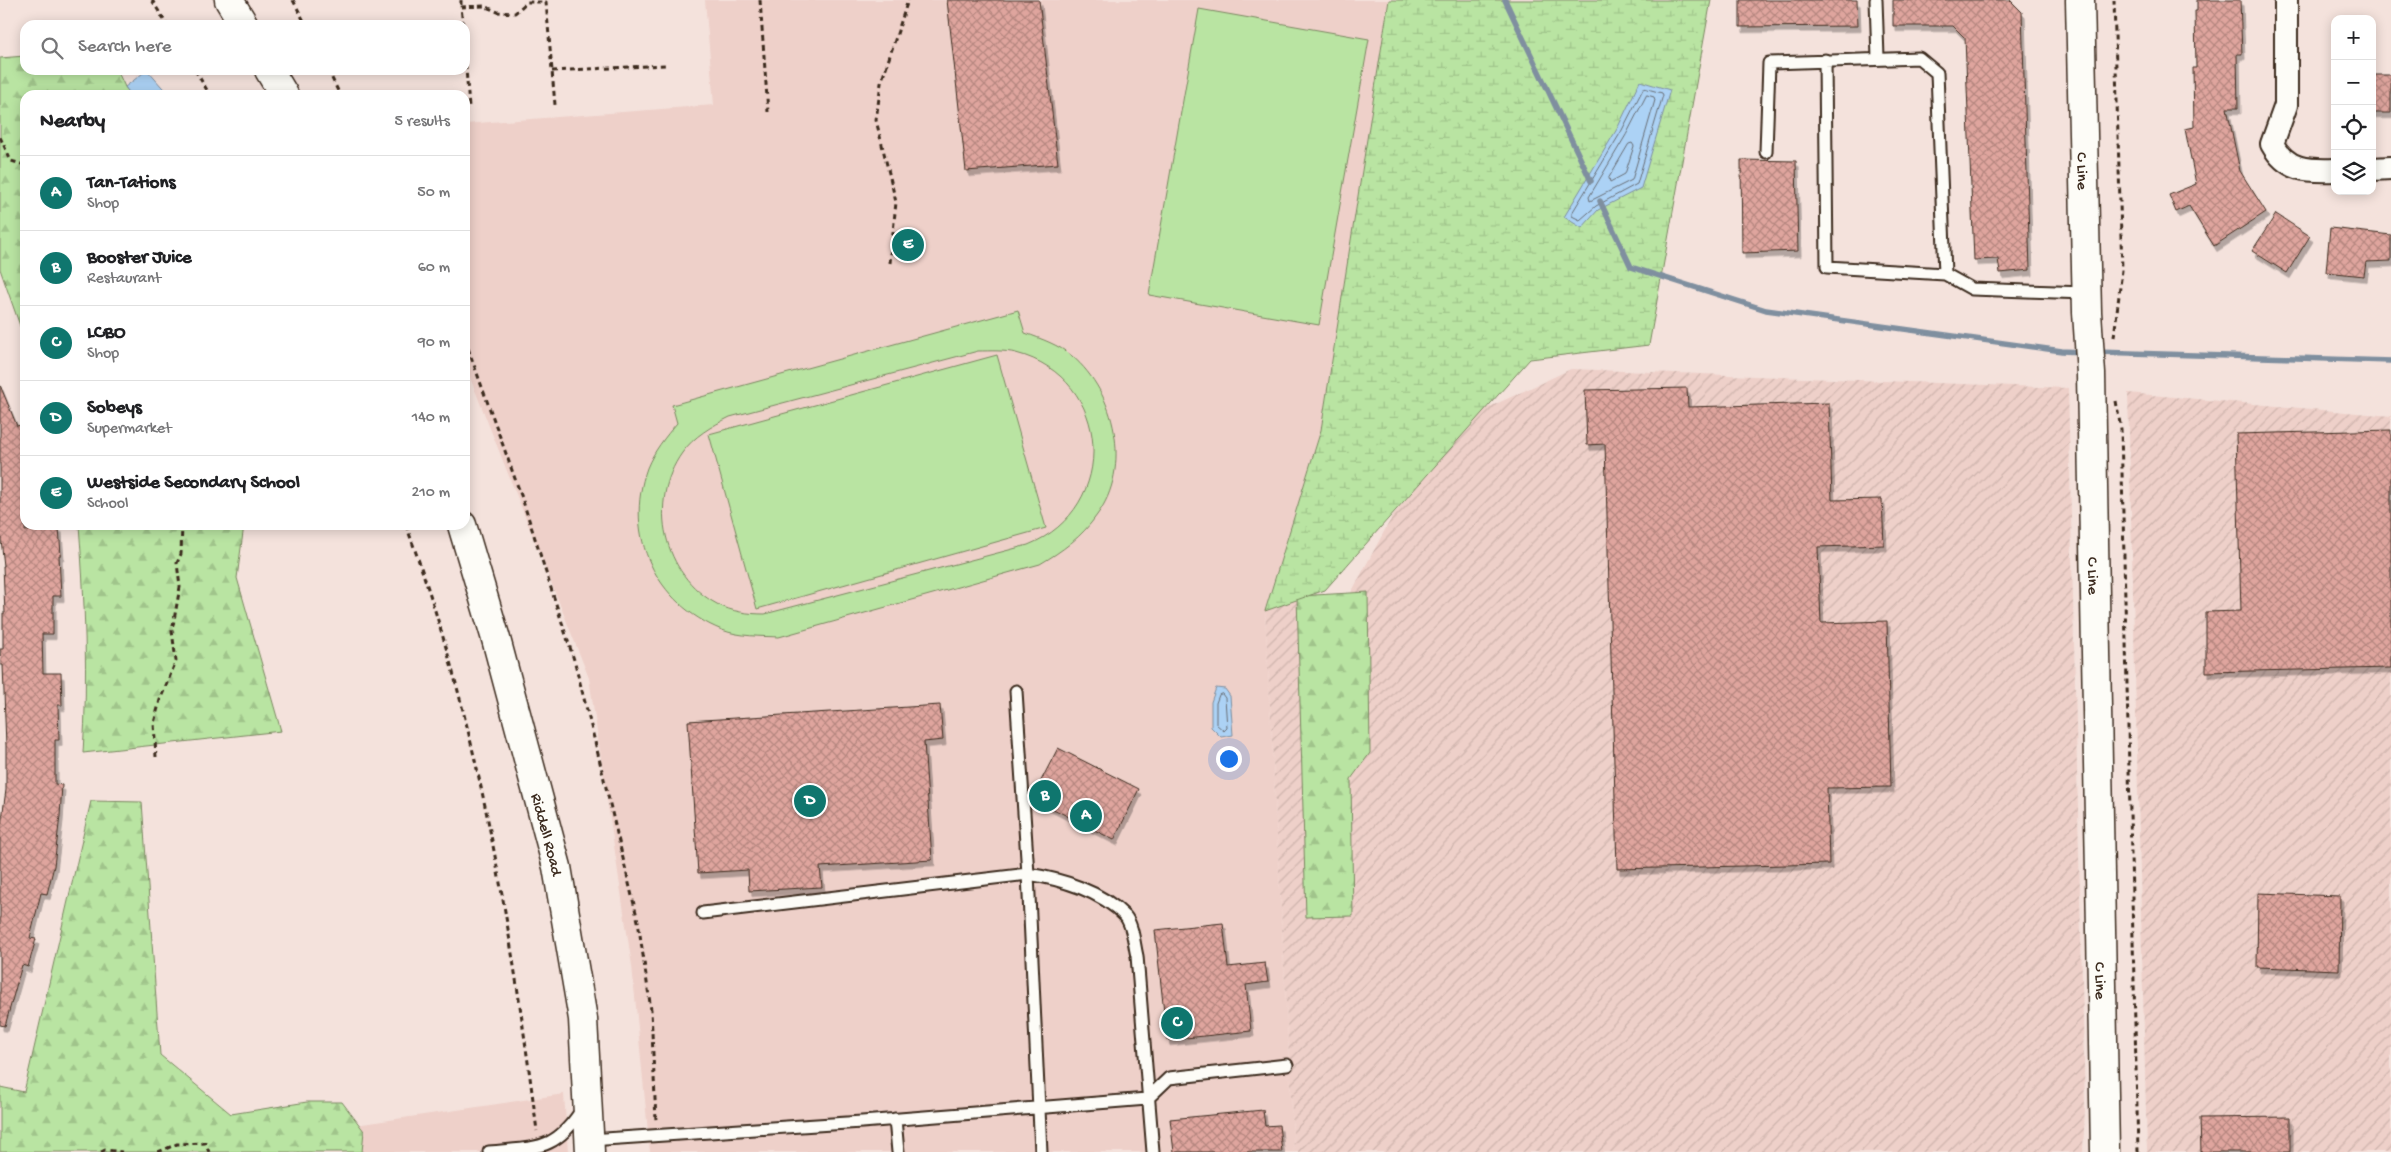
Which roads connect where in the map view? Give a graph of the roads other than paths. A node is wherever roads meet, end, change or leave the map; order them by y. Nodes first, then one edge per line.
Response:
1 (229, 0) edge
2 (1876, 0) edge
3 (2080, 0) edge
4 (2286, 0) edge
5 (241, 20) edge
6 (1878, 58) junction
7 (1825, 60) junction
8 (272, 75) edge
9 (281, 90) edge
10 (1766, 152) dead end
11 (2391, 168) edge
12 (2376, 169) edge
13 (2331, 170) edge
14 (1945, 274) junction
15 (2087, 293) junction
16 (463, 530) edge
17 (1016, 691) dead end
18 (1028, 874) junction
19 (703, 914) dead end
20 (1287, 1065) dead end
21 (1147, 1099) junction
22 (588, 1100) junction
23 (1039, 1107) junction
24 (895, 1119) junction
25 (590, 1146) edge
26 (489, 1152) edge
27 (898, 1152) edge
28 (1041, 1152) edge
29 (1153, 1152) edge
30 (2105, 1152) edge

1 - 5 street
2 - 6 lane
3 - 15 street, C Line
4 - 13 street
6 - 7 lane
6 - 14 lane
7 - 10 lane
7 - 14 lane
8 - 9 street
11 - 12 street
14 - 15 lane
15 - 30 street, C Line
16 - 22 street, Riddell Road
17 - 18 lane
18 - 19 lane
18 - 21 lane
18 - 23 lane
20 - 21 lane
21 - 23 lane
21 - 29 lane
22 - 25 street, Riddell Road
22 - 26 lane
23 - 24 lane
23 - 28 lane
24 - 25 lane
24 - 27 lane

